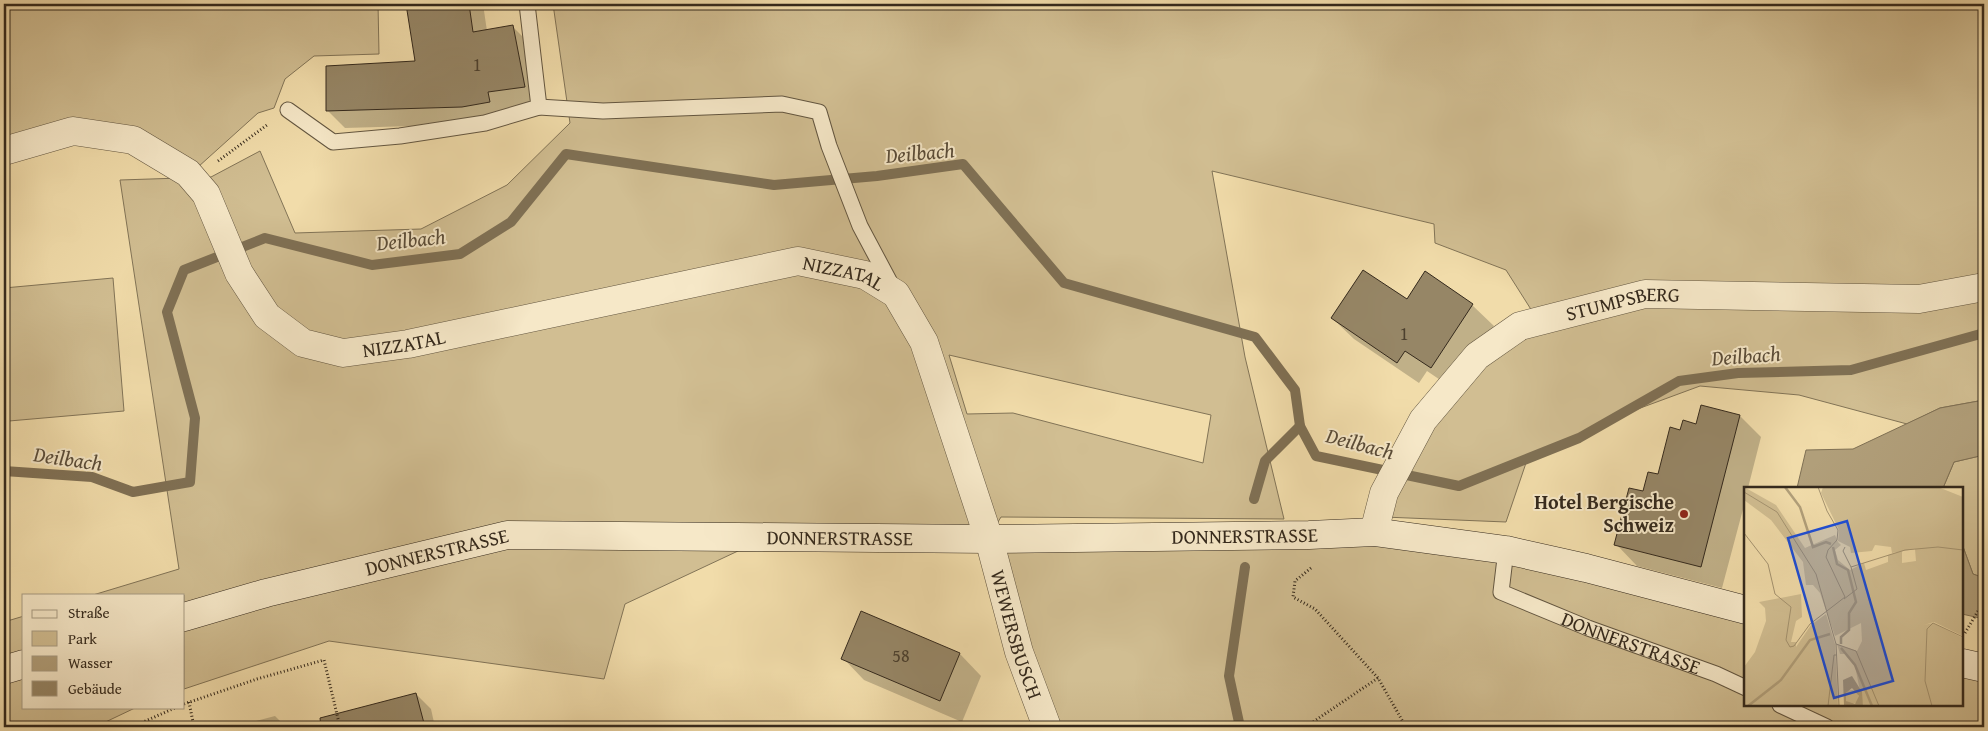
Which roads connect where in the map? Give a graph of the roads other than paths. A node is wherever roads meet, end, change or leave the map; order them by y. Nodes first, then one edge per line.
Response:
1 (527, 4) edge
2 (539, 107) junction
3 (288, 110) road end
4 (4, 151) edge
5 (1984, 286) edge
6 (896, 294) junction
7 (1374, 532) junction
8 (989, 539) junction
9 (1506, 550) junction
10 (1744, 609) edge
11 (185, 617) edge
12 (1963, 663) edge
13 (22, 665) edge
14 (1984, 668) edge
15 (4, 670) edge
16 (1744, 687) edge
17 (1782, 706) edge
18 (1047, 727) edge
19 (1827, 727) edge

1 - 2 lane
2 - 3 lane, NIZZATAL
2 - 6 lane, NIZZATAL
4 - 6 street, NIZZATAL
5 - 7 street, STUMPSBERG
6 - 8 street, NIZZATAL
7 - 8 street, DONNERSTRASSE
7 - 9 street, DONNERSTRASSE
8 - 11 street, DONNERSTRASSE
8 - 18 street, WEWERSBUSCH
9 - 10 street, DONNERSTRASSE
9 - 16 lane, DONNERSTRASSE
12 - 14 street
13 - 15 street
17 - 19 lane

